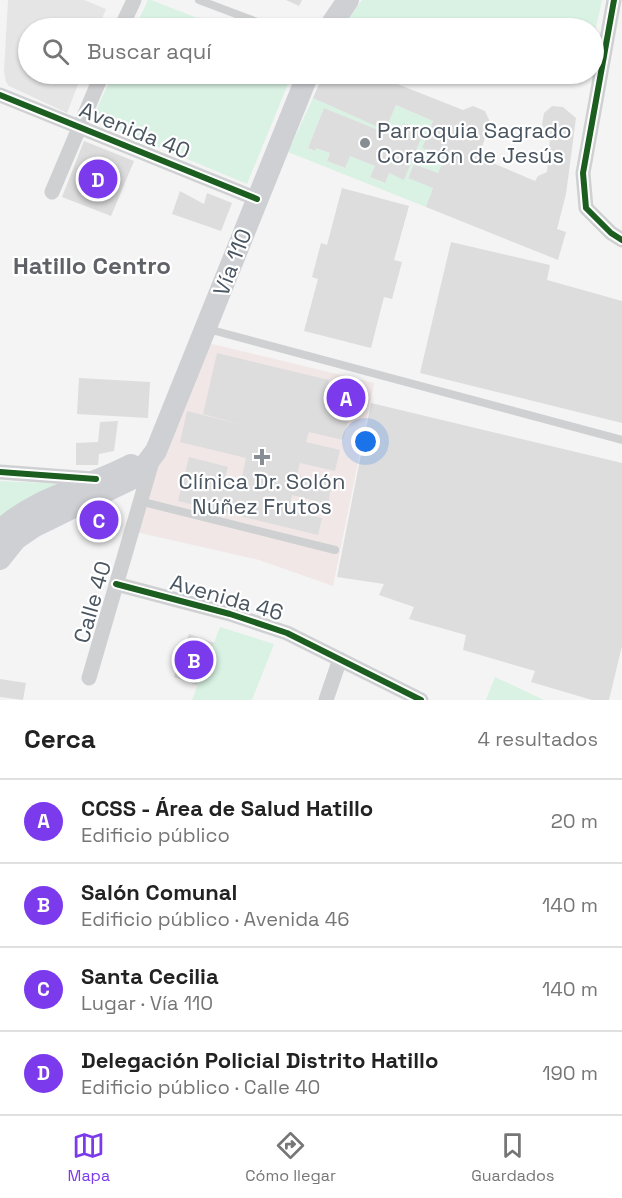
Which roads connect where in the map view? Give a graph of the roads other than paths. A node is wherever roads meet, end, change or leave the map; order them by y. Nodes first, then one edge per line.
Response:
1 (134, 0) edge
2 (199, 0) edge
3 (348, 0) edge
4 (614, 0) edge
5 (126, 18) edge
6 (247, 18) edge
7 (336, 18) edge
8 (604, 56) edge
9 (98, 84) edge
10 (304, 84) edge
11 (599, 84) edge
12 (0, 94) edge
13 (79, 127) junction
14 (52, 192) dead end
15 (257, 199) junction
16 (622, 240) edge
17 (207, 329) junction
18 (622, 440) edge
19 (156, 451) junction
20 (0, 472) edge
21 (96, 479) junction
22 (139, 501) junction
23 (0, 531) edge
24 (335, 550) dead end
25 (0, 559) edge
26 (116, 584) junction
27 (340, 659) junction
28 (89, 678) dead end
29 (326, 700) edge
30 (421, 700) edge

1 - 5 street
2 - 6 lane
3 - 7 main road
4 - 8 street
9 - 13 street
10 - 15 main road, Vía 110
11 - 16 street
12 - 13 street, Avenida 40
13 - 14 street
13 - 15 street, Avenida 40
15 - 17 main road, Vía 110
17 - 18 lane
17 - 19 main road, Vía 110
19 - 21 main road
19 - 22 street, Calle 40
19 - 25 main road, Vía 110
20 - 21 street
21 - 23 main road
22 - 24 lane
22 - 26 street, Calle 40
26 - 27 street, Avenida 46
26 - 28 street, Calle 40
27 - 29 street
27 - 30 street, Avenida 46

